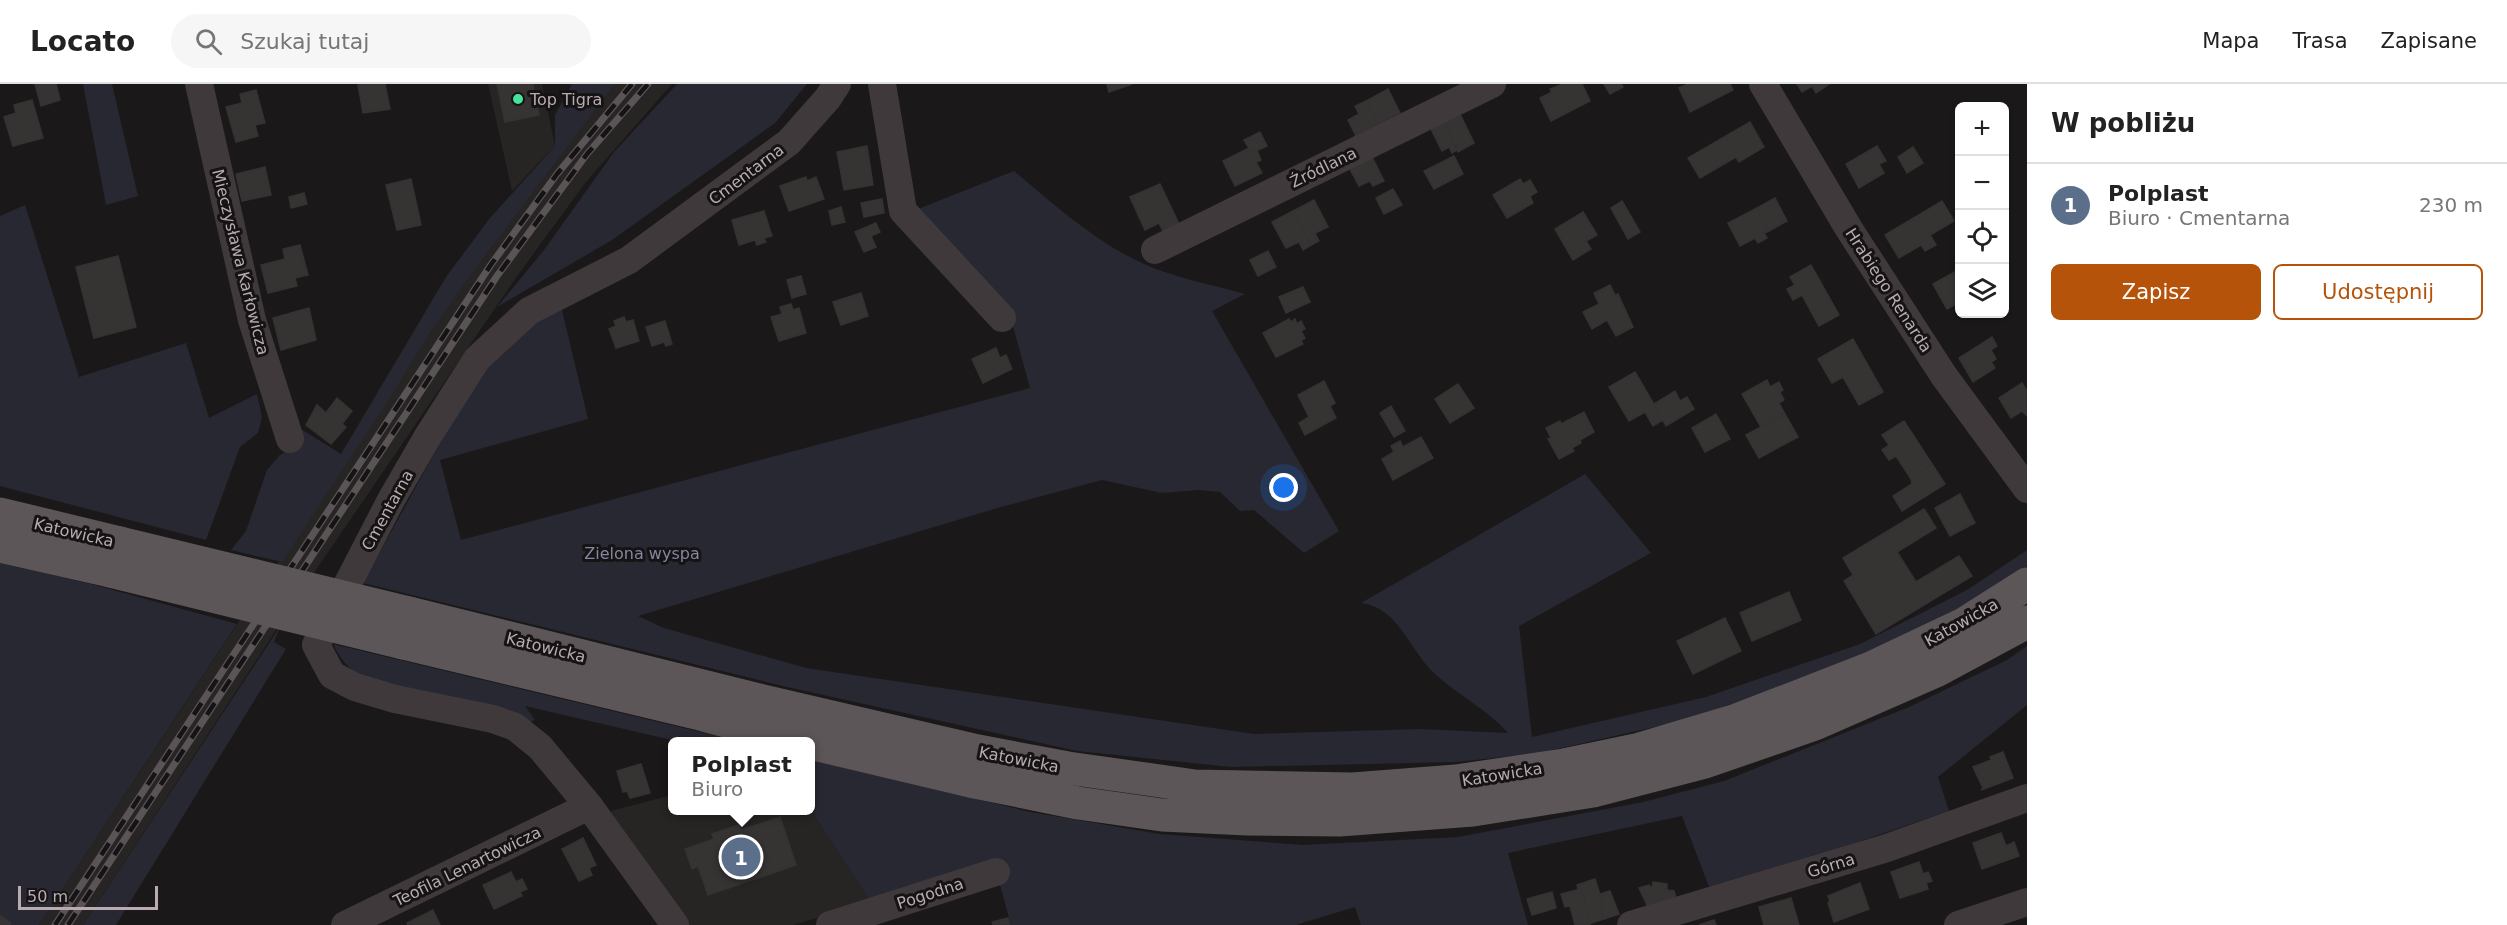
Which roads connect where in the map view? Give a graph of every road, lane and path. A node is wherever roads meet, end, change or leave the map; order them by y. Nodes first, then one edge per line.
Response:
1 (200, 84) edge
2 (837, 84) edge
3 (882, 84) edge
4 (1492, 84) edge
5 (1762, 84) edge
6 (1155, 250) dead end
7 (1002, 318) dead end
8 (290, 439) dead end
9 (2027, 489) edge
10 (0, 514) edge
11 (0, 546) edge
12 (115, 557) junction
13 (2027, 584) edge
14 (2027, 622) edge
15 (406, 628) junction
16 (788, 737) edge
17 (815, 744) edge
18 (2027, 798) edge
19 (590, 806) junction
20 (996, 872) dead end
21 (2027, 902) edge
22 (345, 925) edge
23 (675, 925) edge
24 (830, 925) edge
25 (1632, 925) edge
26 (1958, 925) edge

1 - 8 street, Mieczysława Karłowicza
2 - 19 street, Cmentarna
3 - 7 street
4 - 6 street, Źródlana
5 - 9 street, Hrabiego Renarda
10 - 12 main road, Katowicka
11 - 12 main road, Katowicka
12 - 15 main road, Katowicka, bridge
13 - 15 main road, Katowicka
14 - 17 main road, Katowicka
15 - 16 main road, Katowicka
18 - 25 street, Górna
19 - 22 street, Teofila Lenartowicza
19 - 23 street, Cmentarna
20 - 24 street, Pogodna
21 - 26 street

